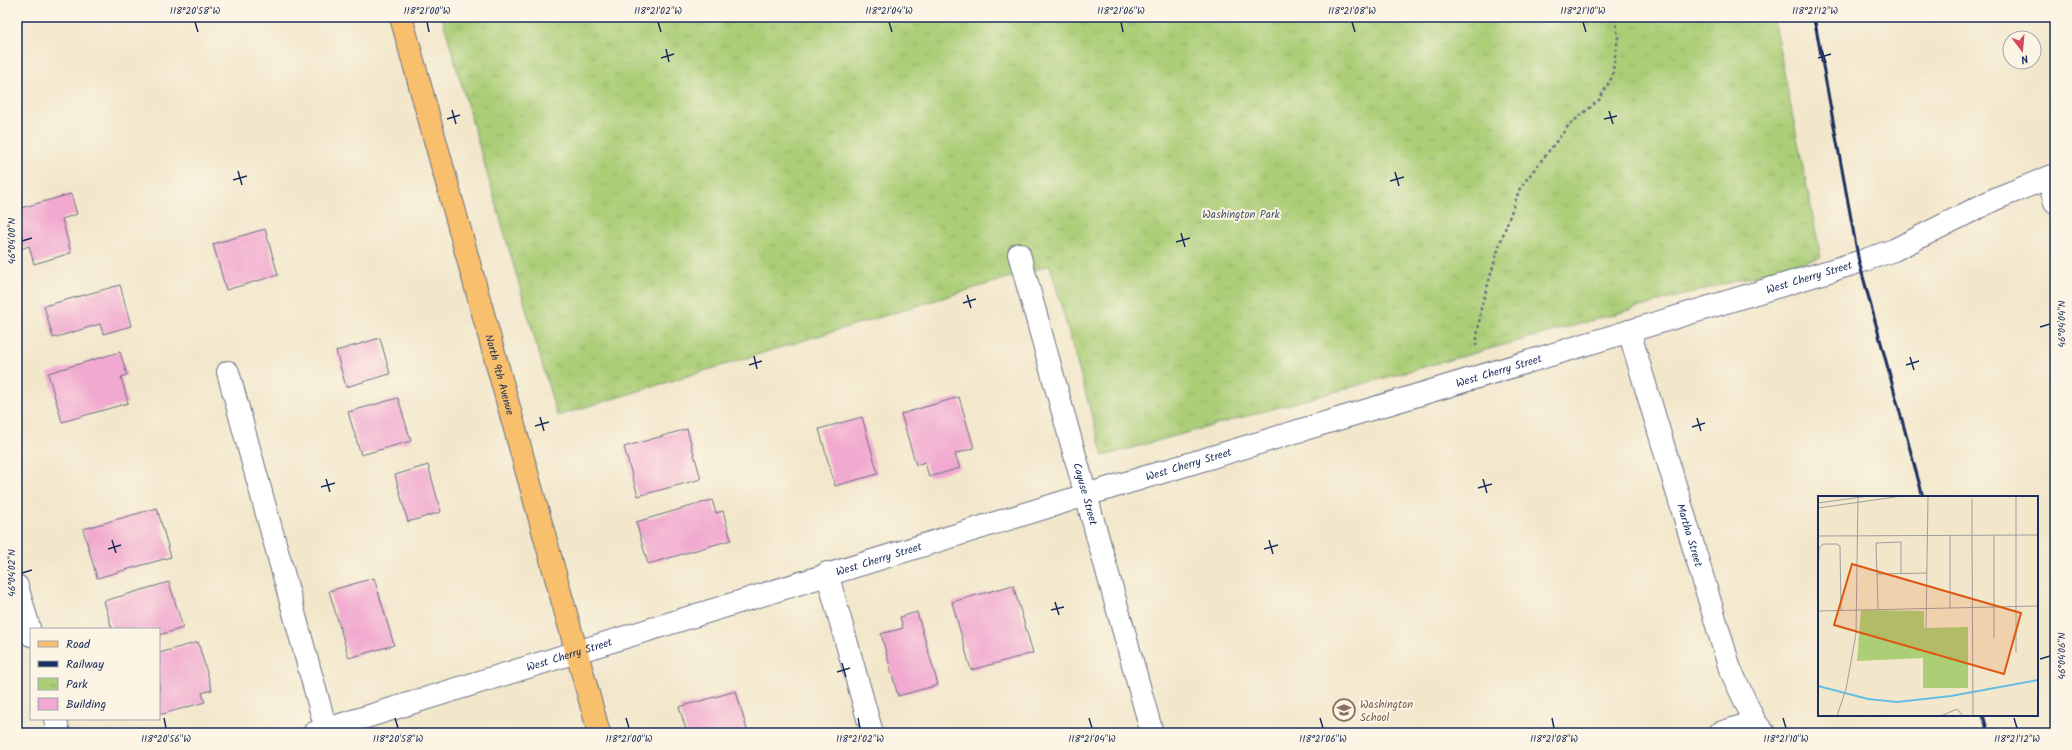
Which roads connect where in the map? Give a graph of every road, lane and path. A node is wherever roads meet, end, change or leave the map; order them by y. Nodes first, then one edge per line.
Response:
1 (401, 17) edge
2 (1615, 17) edge
3 (2051, 176) edge
4 (2055, 202) edge
5 (1019, 254) dead end
6 (1629, 331) junction
7 (228, 372) dead end
8 (1472, 379) junction
9 (1086, 495) junction
10 (827, 574) junction
11 (17, 586) edge
12 (30, 631) edge
13 (575, 652) junction
14 (55, 720) edge
15 (1760, 728) edge
16 (323, 732) edge
17 (59, 733) edge
18 (599, 733) edge
19 (872, 733) edge
20 (1152, 733) edge
21 (1720, 733) edge

1 - 13 main road, North 9th Avenue
2 - 8 path
3 - 4 street
3 - 6 street, West Cherry Street
5 - 9 street, Cayuse Street
6 - 8 street, West Cherry Street
6 - 15 street, Martha Street
7 - 16 street
8 - 9 street, West Cherry Street
9 - 10 street, West Cherry Street
9 - 20 street, Cayuse Street
10 - 13 street, West Cherry Street
10 - 19 street
11 - 12 street
13 - 16 street, West Cherry Street
13 - 18 main road, North 9th Avenue
14 - 17 street
15 - 21 street

